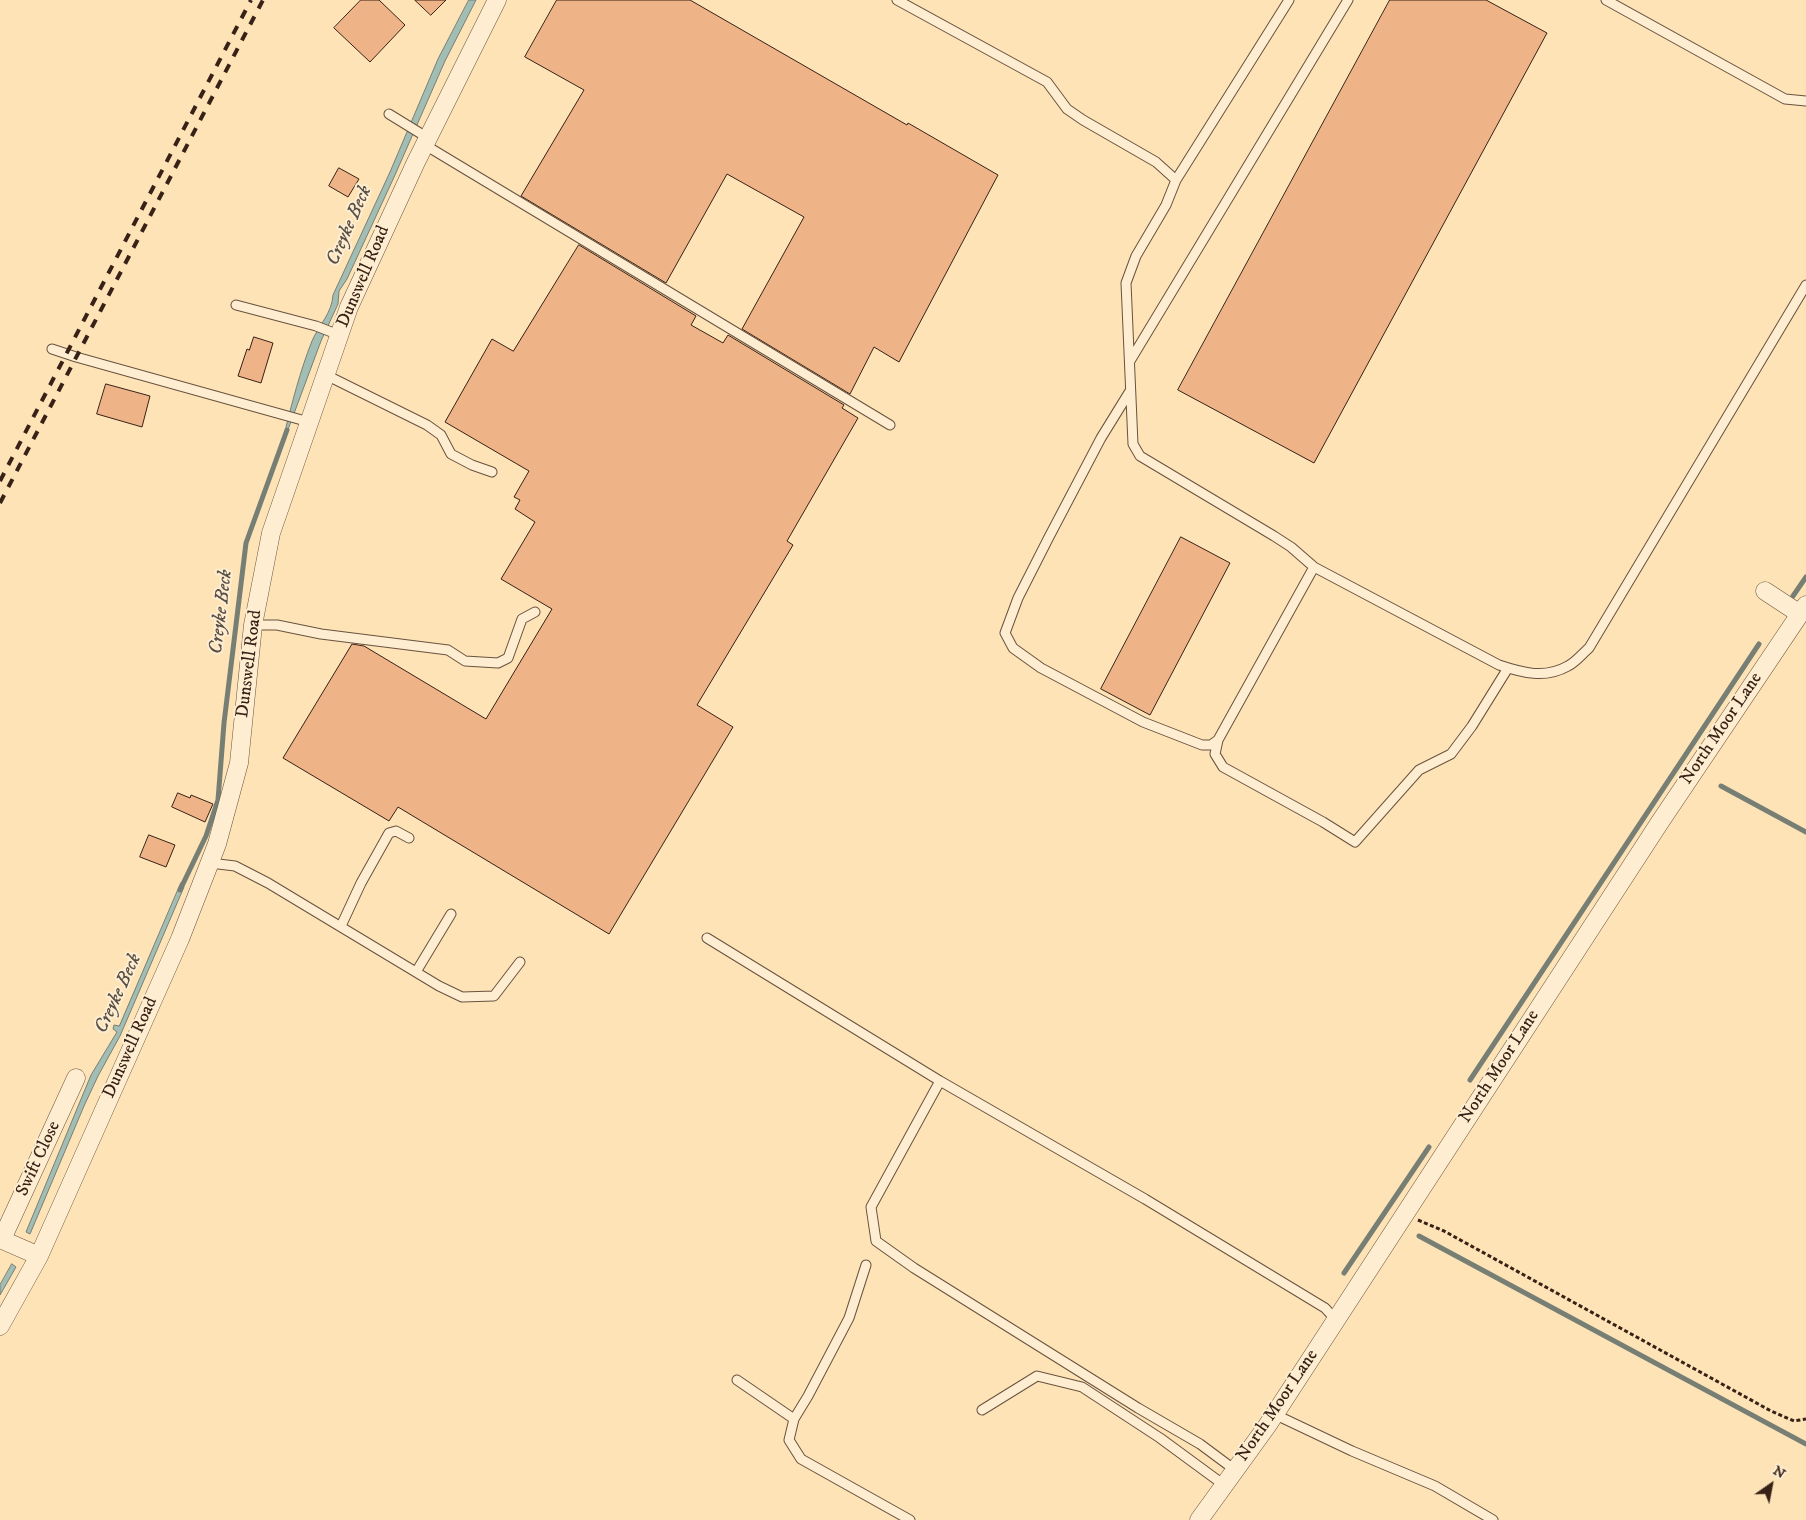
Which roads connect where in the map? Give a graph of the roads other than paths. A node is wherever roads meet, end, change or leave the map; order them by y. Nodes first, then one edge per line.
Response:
1 (497, 0) edge
2 (897, 0) edge
3 (1289, 0) edge
4 (1348, 0) edge
5 (1606, 0) edge
6 (1806, 101) edge
7 (388, 114) dead end
8 (424, 138) junction
9 (1176, 180) junction
10 (1806, 286) edge
11 (236, 305) dead end
12 (334, 334) junction
13 (52, 349) dead end
14 (1129, 362) junction
15 (326, 375) junction
16 (1130, 391) junction
17 (303, 420) junction
18 (890, 425) dead end
19 (492, 472) dead end
20 (1314, 567) junction
21 (1765, 591) dead end
22 (1803, 609) edge
23 (535, 612) dead end
24 (253, 625) junction
25 (1508, 668) junction
26 (1218, 740) junction
27 (409, 838) dead end
28 (210, 863) junction
29 (451, 914) dead end
30 (341, 926) junction
31 (706, 938) dead end
32 (520, 962) dead end
33 (416, 972) junction
34 (76, 1078) dead end
35 (940, 1081) junction
36 (1, 1239) edge
37 (39, 1256) junction
38 (866, 1265) dead end
39 (1336, 1320) junction
40 (0, 1326) edge
41 (738, 1380) dead end
42 (982, 1410) dead end
43 (1274, 1414) junction
44 (794, 1419) junction
45 (1235, 1470) junction
46 (1224, 1485) junction
47 (910, 1520) edge
48 (1199, 1520) edge
49 (1493, 1520) edge

1 - 8 street, Dunswell Road
2 - 9 lane
3 - 9 lane
4 - 14 lane
5 - 6 lane
7 - 8 lane
8 - 12 street, Dunswell Road
8 - 18 lane
9 - 14 lane
10 - 25 lane
11 - 12 lane
12 - 15 street, Dunswell Road
13 - 17 lane
14 - 16 lane
15 - 17 street, Dunswell Road
15 - 19 lane
16 - 20 lane
16 - 26 lane
17 - 24 street, Dunswell Road
20 - 25 lane
20 - 26 lane
21 - 22 street, North Moor Lane
22 - 39 street, North Moor Lane
23 - 24 lane
24 - 28 street, Dunswell Road
25 - 26 lane
27 - 30 lane
28 - 30 lane
28 - 37 street, Dunswell Road
29 - 33 lane
30 - 33 lane
31 - 35 lane
32 - 33 lane
34 - 36 street, Swift Close
35 - 39 lane
35 - 45 lane
36 - 37 street
37 - 40 street, Dunswell Road
38 - 44 lane
39 - 43 street, North Moor Lane
41 - 44 lane
42 - 46 lane
43 - 45 street, North Moor Lane
43 - 49 lane
44 - 47 lane
45 - 46 street, North Moor Lane
46 - 48 street, North Moor Lane

